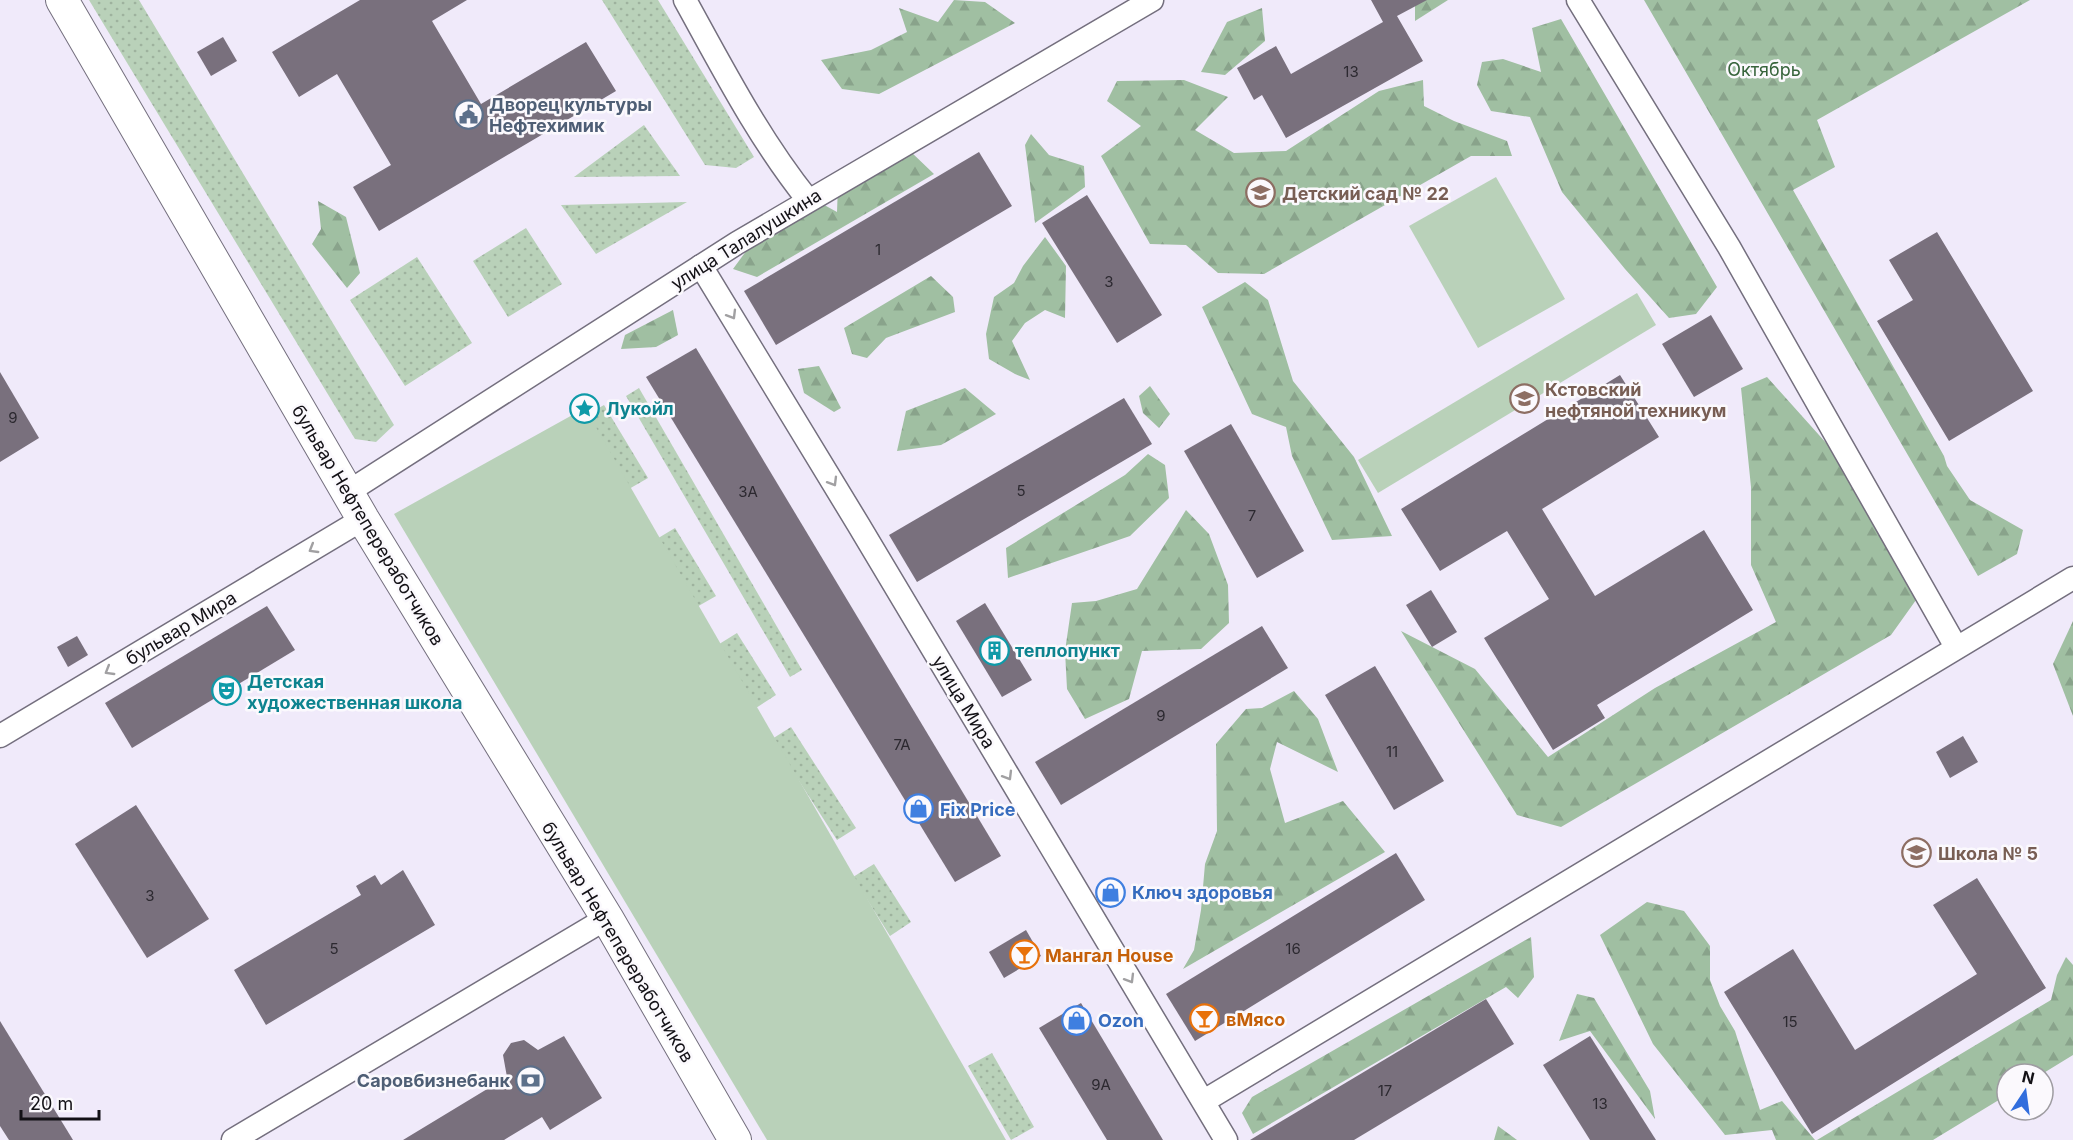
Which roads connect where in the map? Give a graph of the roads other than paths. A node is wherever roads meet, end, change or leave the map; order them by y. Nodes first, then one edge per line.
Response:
1 (62, 0) edge
2 (685, 0) edge
3 (1152, 0) edge
4 (1578, 0) edge
5 (808, 200) junction
6 (701, 266) junction
7 (348, 492) junction
8 (363, 519) junction
9 (2073, 578) edge
10 (1956, 647) junction
11 (0, 736) edge
12 (607, 918) junction
13 (1204, 1101) junction
14 (233, 1140) edge
15 (735, 1140) edge
16 (1227, 1140) edge

1 - 7 street, бульвар Нефтепереработчиков
2 - 5 street
3 - 5 street, улица Талалушкина
4 - 10 street
5 - 6 street, улица Талалушкина
6 - 7 street, улица Талалушкина
6 -> 13 street, улица Мира
7 - 8 street, бульвар Нефтепереработчиков
8 -> 11 street, бульвар Мира
8 - 12 street, бульвар Нефтепереработчиков
9 - 10 street
10 - 13 street
12 - 14 street
12 - 15 street, бульвар Нефтепереработчиков
13 - 16 street, улица Мира

